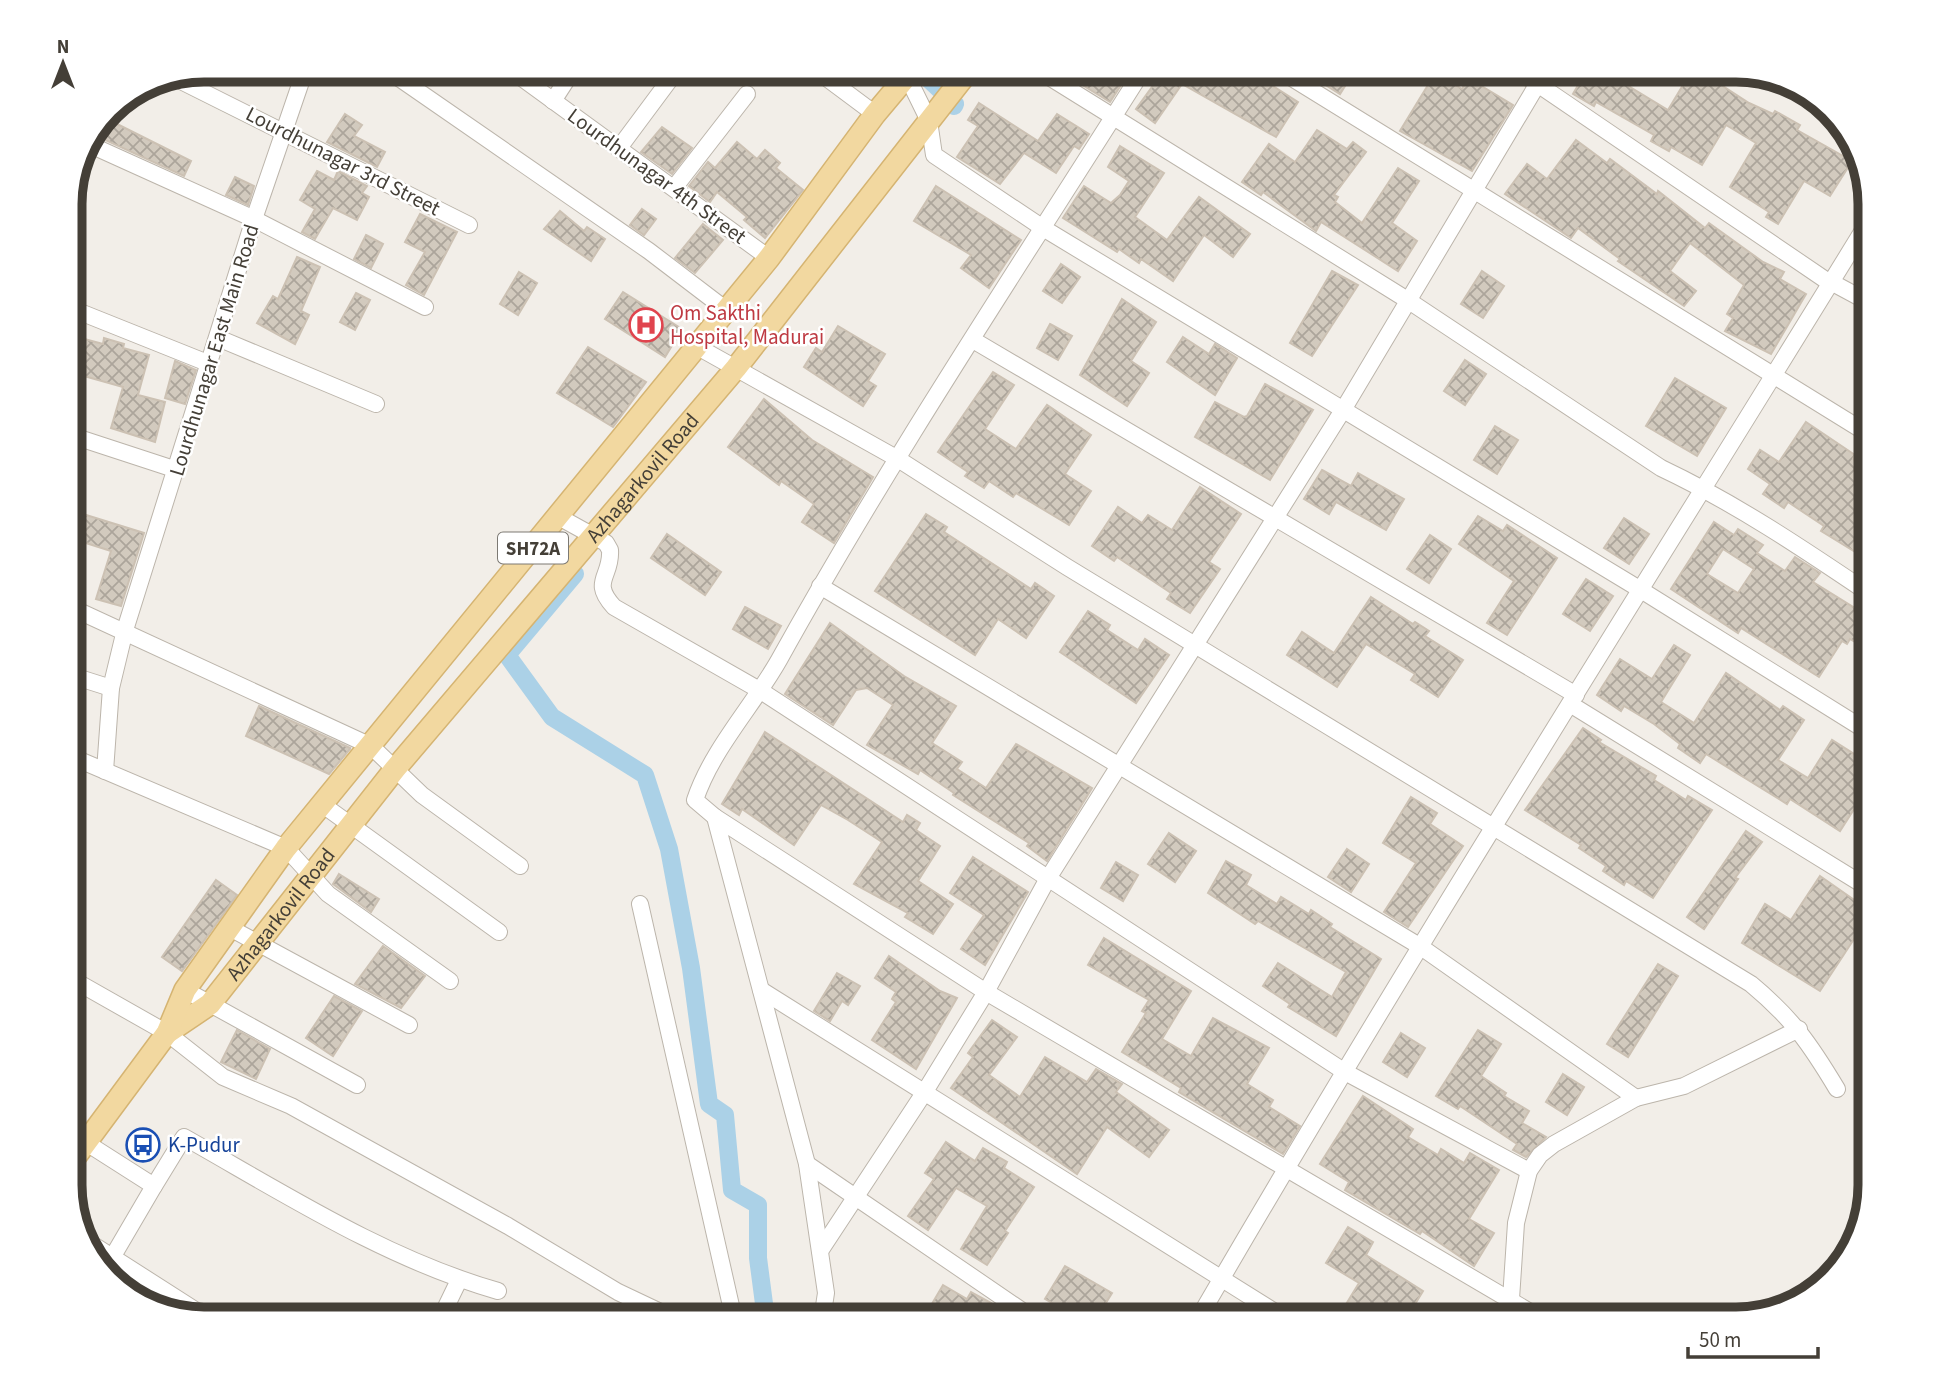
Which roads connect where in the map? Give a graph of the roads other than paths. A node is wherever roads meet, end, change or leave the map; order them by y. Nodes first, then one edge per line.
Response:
1 (301, 82) edge
2 (413, 82) edge
3 (527, 82) edge
4 (565, 82) edge
5 (668, 82) edge
6 (832, 82) edge
7 (900, 82) edge
8 (913, 82) edge
9 (959, 82) edge
10 (1056, 82) edge
11 (1135, 82) edge
12 (1298, 82) edge
13 (1539, 82) edge
14 (1550, 82) edge
15 (188, 84) edge
16 (747, 94) dead end
17 (553, 101) junction
18 (875, 114) junction
19 (1112, 119) junction
20 (929, 122) junction
21 (284, 130) junction
22 (97, 148) edge
23 (619, 148) junction
24 (674, 188) junction
25 (1475, 191) junction
26 (254, 219) junction
27 (469, 225) dead end
28 (1044, 228) junction
29 (1858, 239) edge
30 (769, 258) junction
31 (1831, 283) junction
32 (1858, 297) edge
33 (1409, 301) junction
34 (425, 307) dead end
35 (725, 309) junction
36 (83, 313) edge
37 (218, 338) junction
38 (973, 340) junction
39 (696, 346) junction
40 (211, 364) junction
41 (739, 370) junction
42 (1773, 376) junction
43 (376, 404) dead end
44 (1343, 410) junction
45 (1858, 428) edge
46 (83, 439) edge
47 (898, 459) junction
48 (177, 470) junction
49 (1704, 488) junction
50 (559, 517) junction
51 (1274, 517) junction
52 (600, 540) junction
53 (820, 586) junction
54 (1858, 586) edge
55 (1641, 590) junction
56 (83, 612) edge
57 (125, 630) junction
58 (1193, 644) junction
59 (440, 661) junction
60 (83, 679) edge
61 (466, 687) junction
62 (111, 688) junction
63 (761, 691) junction
64 (1573, 700) junction
65 (1858, 726) edge
66 (371, 746) junction
67 (83, 761) edge
68 (1119, 768) junction
69 (395, 769) junction
70 (106, 771) junction
71 (323, 805) junction
72 (715, 817) junction
73 (352, 826) junction
74 (1493, 829) junction
75 (286, 848) junction
76 (520, 866) dead end
77 (311, 875) junction
78 (1046, 880) junction
79 (1858, 881) edge
80 (640, 904) dead end
81 (230, 928) junction
82 (499, 932) dead end
83 (257, 943) junction
84 (1421, 947) junction
85 (450, 981) dead end
86 (83, 985) edge
87 (185, 990) junction
88 (761, 990) junction
89 (986, 992) junction
90 (210, 1004) junction
91 (409, 1025) dead end
92 (1799, 1029) junction
93 (167, 1033) junction
94 (1345, 1072) junction
95 (357, 1085) dead end
96 (1837, 1089) dead end
97 (924, 1093) junction
98 (1636, 1098) junction
99 (85, 1142) junction
100 (83, 1145) edge
101 (807, 1164) junction
102 (1286, 1168) junction
103 (1530, 1171) junction
104 (154, 1185) junction
105 (855, 1198) junction
106 (102, 1250) edge
107 (820, 1251) junction
108 (113, 1256) junction
109 (459, 1280) junction
110 (1221, 1280) junction
111 (498, 1291) dead end
112 (1511, 1299) junction
113 (189, 1306) edge
114 (446, 1307) edge
115 (649, 1307) edge
116 (731, 1307) edge
117 (824, 1307) edge
118 (1016, 1307) edge
119 (1205, 1307) edge
120 (1266, 1307) edge
121 (1523, 1307) edge

1 - 21 street, Lourdhunagar East Main Road
2 - 35 street
3 - 17 street, Lourdhunagar 4th Street
4 - 17 street
5 - 23 street
6 - 18 street
7 - 18 main road, Azhagarkovil Road / SH72A
8 - 20 street
9 - 20 main road, Azhagarkovil Road / SH72A
10 - 19 street
11 - 19 street
12 - 25 street
13 - 25 street
14 - 31 street
15 - 21 street, Lourdhunagar 3rd Street
16 - 24 street
17 - 23 street, Lourdhunagar 4th Street
18 - 30 main road, Azhagarkovil Road / SH72A
19 - 28 street
19 - 33 street
20 - 28 street
20 - 41 main road, Azhagarkovil Road / SH72A
21 - 26 street, Lourdhunagar East Main Road
21 - 27 street, Lourdhunagar 3rd Street
22 - 26 street
23 - 24 street, Lourdhunagar 4th Street
24 - 30 street, Lourdhunagar 4th Street
25 - 33 street
25 - 42 street
26 - 34 street
26 - 37 street, Lourdhunagar East Main Road
28 - 38 street
28 - 44 street
29 - 31 street
30 - 35 main road, Azhagarkovil Road / SH72A
31 - 32 street
31 - 42 street
33 - 44 street
33 - 49 street
35 - 39 main road, Azhagarkovil Road / SH72A
36 - 40 street
37 - 40 street, Lourdhunagar East Main Road
37 - 43 street
38 - 47 street
38 - 51 street
39 - 41 street
39 - 50 main road, Azhagarkovil Road / SH72A
40 - 48 street, Lourdhunagar East Main Road
41 - 47 street
41 - 52 main road, Azhagarkovil Road / SH72A
42 - 45 street
42 - 49 street
44 - 51 street
44 - 55 street
46 - 48 street
47 - 53 street
47 - 58 street
48 - 57 street, Lourdhunagar East Main Road
49 - 54 street
49 - 55 street
50 - 52 street
50 - 59 main road, Azhagarkovil Road / SH72A
51 - 58 street
51 - 64 street
52 - 61 main road, Azhagarkovil Road / SH72A
52 - 63 street
53 - 63 street
53 - 68 street
55 - 64 street
55 - 65 street
56 - 57 street
57 - 62 street, Lourdhunagar East Main Road
57 - 66 street
58 - 68 street
58 - 74 street
59 - 61 main road
59 - 66 main road, Azhagarkovil Road / SH72A
60 - 62 street
61 - 69 main road, Azhagarkovil Road / SH72A
62 - 70 street, Lourdhunagar East Main Road
63 - 72 street
63 - 78 street
64 - 74 street
64 - 79 street
66 - 69 street
66 - 71 main road, Azhagarkovil Road / SH72A
67 - 70 street
68 - 78 street
68 - 84 street
69 - 73 main road, Azhagarkovil Road / SH72A
69 - 76 street
70 - 75 street
71 - 73 street
71 - 75 main road, Azhagarkovil Road / SH72A
72 - 88 street
72 - 89 street
73 - 77 main road, Azhagarkovil Road / SH72A
73 - 82 street
74 - 84 street
74 - 92 street
75 - 77 street
75 - 81 main road, Azhagarkovil Road / SH72A
77 - 83 main road, Azhagarkovil Road / SH72A
77 - 85 street
78 - 89 street
78 - 94 street
80 - 116 street
81 - 83 street
81 - 87 main road, Azhagarkovil Road / SH72A
83 - 90 main road, Azhagarkovil Road / SH72A
83 - 91 street
84 - 94 street
84 - 98 street
86 - 93 street
87 - 90 street
87 - 93 main road, Azhagarkovil Road / SH72A
88 - 97 street
88 - 101 street
89 - 97 street
89 - 102 street
90 - 93 main road, Azhagarkovil Road / SH72A
90 - 95 street
92 - 96 street
92 - 98 street
93 - 99 main road, Azhagarkovil Road / SH72A
93 - 115 street
94 - 102 street
94 - 103 street
97 - 105 street
97 - 110 street
98 - 103 street
99 - 100 main road, Azhagarkovil Road / SH72A
99 - 104 street
101 - 105 street
101 - 107 street
102 - 110 street
102 - 112 street
103 - 112 street
104 - 108 street
104 - 109 street
105 - 107 street
105 - 118 street
106 - 108 street
107 - 117 street
108 - 113 street
109 - 111 street
109 - 114 street
110 - 119 street
110 - 120 street
112 - 121 street

